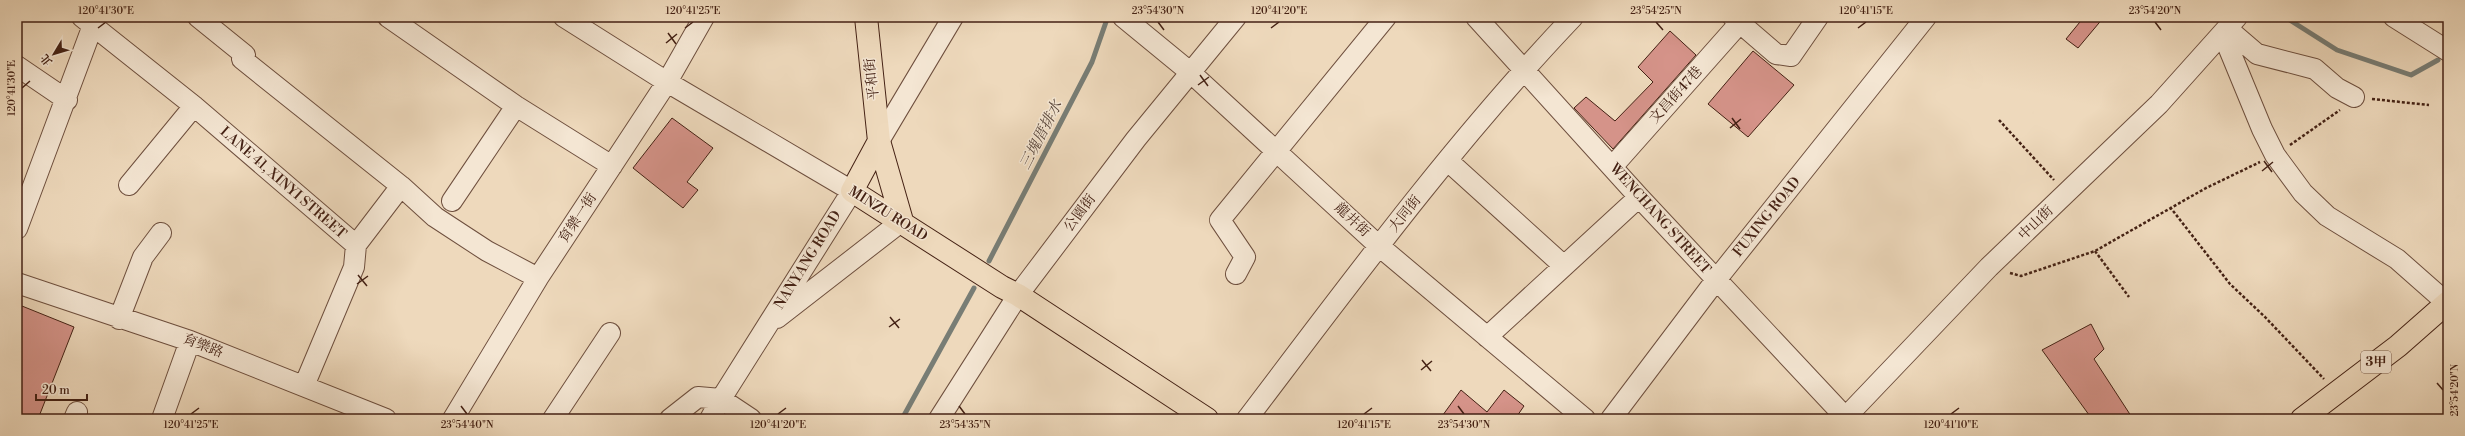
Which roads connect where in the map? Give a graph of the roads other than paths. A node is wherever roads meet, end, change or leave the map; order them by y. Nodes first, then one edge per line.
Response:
1 (198, 17) edge
2 (388, 17) edge
3 (564, 17) edge
4 (704, 17) edge
5 (866, 17) edge
6 (953, 17) edge
7 (1123, 17) edge
8 (1236, 17) edge
9 (1386, 17) edge
10 (1476, 17) edge
11 (1573, 17) edge
12 (1818, 17) edge
13 (1926, 17) edge
14 (2394, 17) edge
15 (1740, 19) edge
16 (90, 20) edge
17 (2231, 24) edge
18 (2446, 48) edge
19 (17, 66) edge
20 (1524, 68) junction
21 (1190, 72) junction
22 (666, 82) junction
23 (2354, 97) road end
24 (67, 100) junction
25 (194, 106) junction
26 (516, 106) junction
27 (880, 141) junction
28 (1276, 150) junction
29 (1448, 161) junction
30 (612, 166) junction
31 (1612, 166) junction
32 (129, 185) dead end
33 (401, 186) junction
34 (852, 191) junction
35 (1639, 197) junction
36 (452, 201) dead end
37 (902, 221) junction
38 (17, 229) edge
39 (161, 233) dead end
40 (356, 245) junction
41 (1379, 246) junction
42 (1564, 266) junction
43 (1236, 274) dead end
44 (538, 278) junction
45 (1716, 280) junction
46 (17, 283) edge
47 (1018, 295) junction
48 (2448, 303) edge
49 (119, 318) junction
50 (766, 326) junction
51 (610, 333) dead end
52 (1487, 337) junction
53 (190, 341) junction
54 (304, 386) junction
55 (721, 399) junction
56 (1845, 418) edge
57 (162, 419) edge
58 (386, 419) edge
59 (453, 419) edge
60 (553, 419) edge
61 (670, 419) edge
62 (710, 419) edge
63 (751, 419) edge
64 (939, 419) edge
65 (1207, 419) edge
66 (1247, 419) edge
67 (1585, 419) edge
68 (1611, 419) edge
69 (2302, 419) edge

1 - 33 street
2 - 26 street
3 - 22 street, MINZU ROAD
4 - 22 street, 育樂一街
5 - 27 main road, 平和街
6 - 27 street, NANYANG ROAD
7 - 21 street, 龍井街
8 - 21 street, 公園街
9 - 28 street
10 - 20 street, WENCHANG STREET
11 - 20 street, 大同街
12 - 15 street
13 - 45 street, FUXING ROAD
14 - 18 street
15 - 31 street, 文昌街47巷
16 - 24 street
16 - 25 street, LANE 41, XINYI STREET
17 - 23 street
17 - 48 street
17 - 56 street, 中山街
19 - 24 street
20 - 29 street, 大同街
20 - 31 street, WENCHANG STREET
21 - 28 street, 龍井街
21 - 47 street, 公園街
22 - 30 street, 育樂一街
22 - 34 street, MINZU ROAD
24 - 38 street
25 - 32 street
25 - 40 street, LANE 41, XINYI STREET
26 - 30 street
26 - 36 street
27 - 34 main road, NANYANG ROAD
27 - 37 main road, 平和街
28 - 41 street, 龍井街
28 - 43 street
29 - 41 street, 大同街
29 - 42 street
30 - 44 street, 育樂一街
31 - 35 street, WENCHANG STREET
33 - 40 street
33 - 44 street
34 - 37 main road, MINZU ROAD
34 - 50 street, NANYANG ROAD
35 - 42 street
35 - 45 street, WENCHANG STREET
37 - 47 main road, MINZU ROAD
37 - 50 street
39 - 49 street
40 - 54 street, LANE 41, XINYI STREET
41 - 52 street, 龍井街
41 - 66 street, 大同街
42 - 52 street
44 - 59 street, 育樂一街
45 - 56 street, WENCHANG STREET
45 - 68 street, FUXING ROAD
46 - 49 street, 育樂路
47 - 64 street, 公園街
47 - 65 main road, MINZU ROAD
48 - 69 main road, 3甲
49 - 53 street, 育樂路
50 - 55 street, NANYANG ROAD
51 - 60 street
52 - 67 street, 龍井街
53 - 54 street, 育樂路
53 - 57 street
54 - 58 street, 育樂路
55 - 61 street
55 - 62 street, NANYANG ROAD
55 - 63 street

